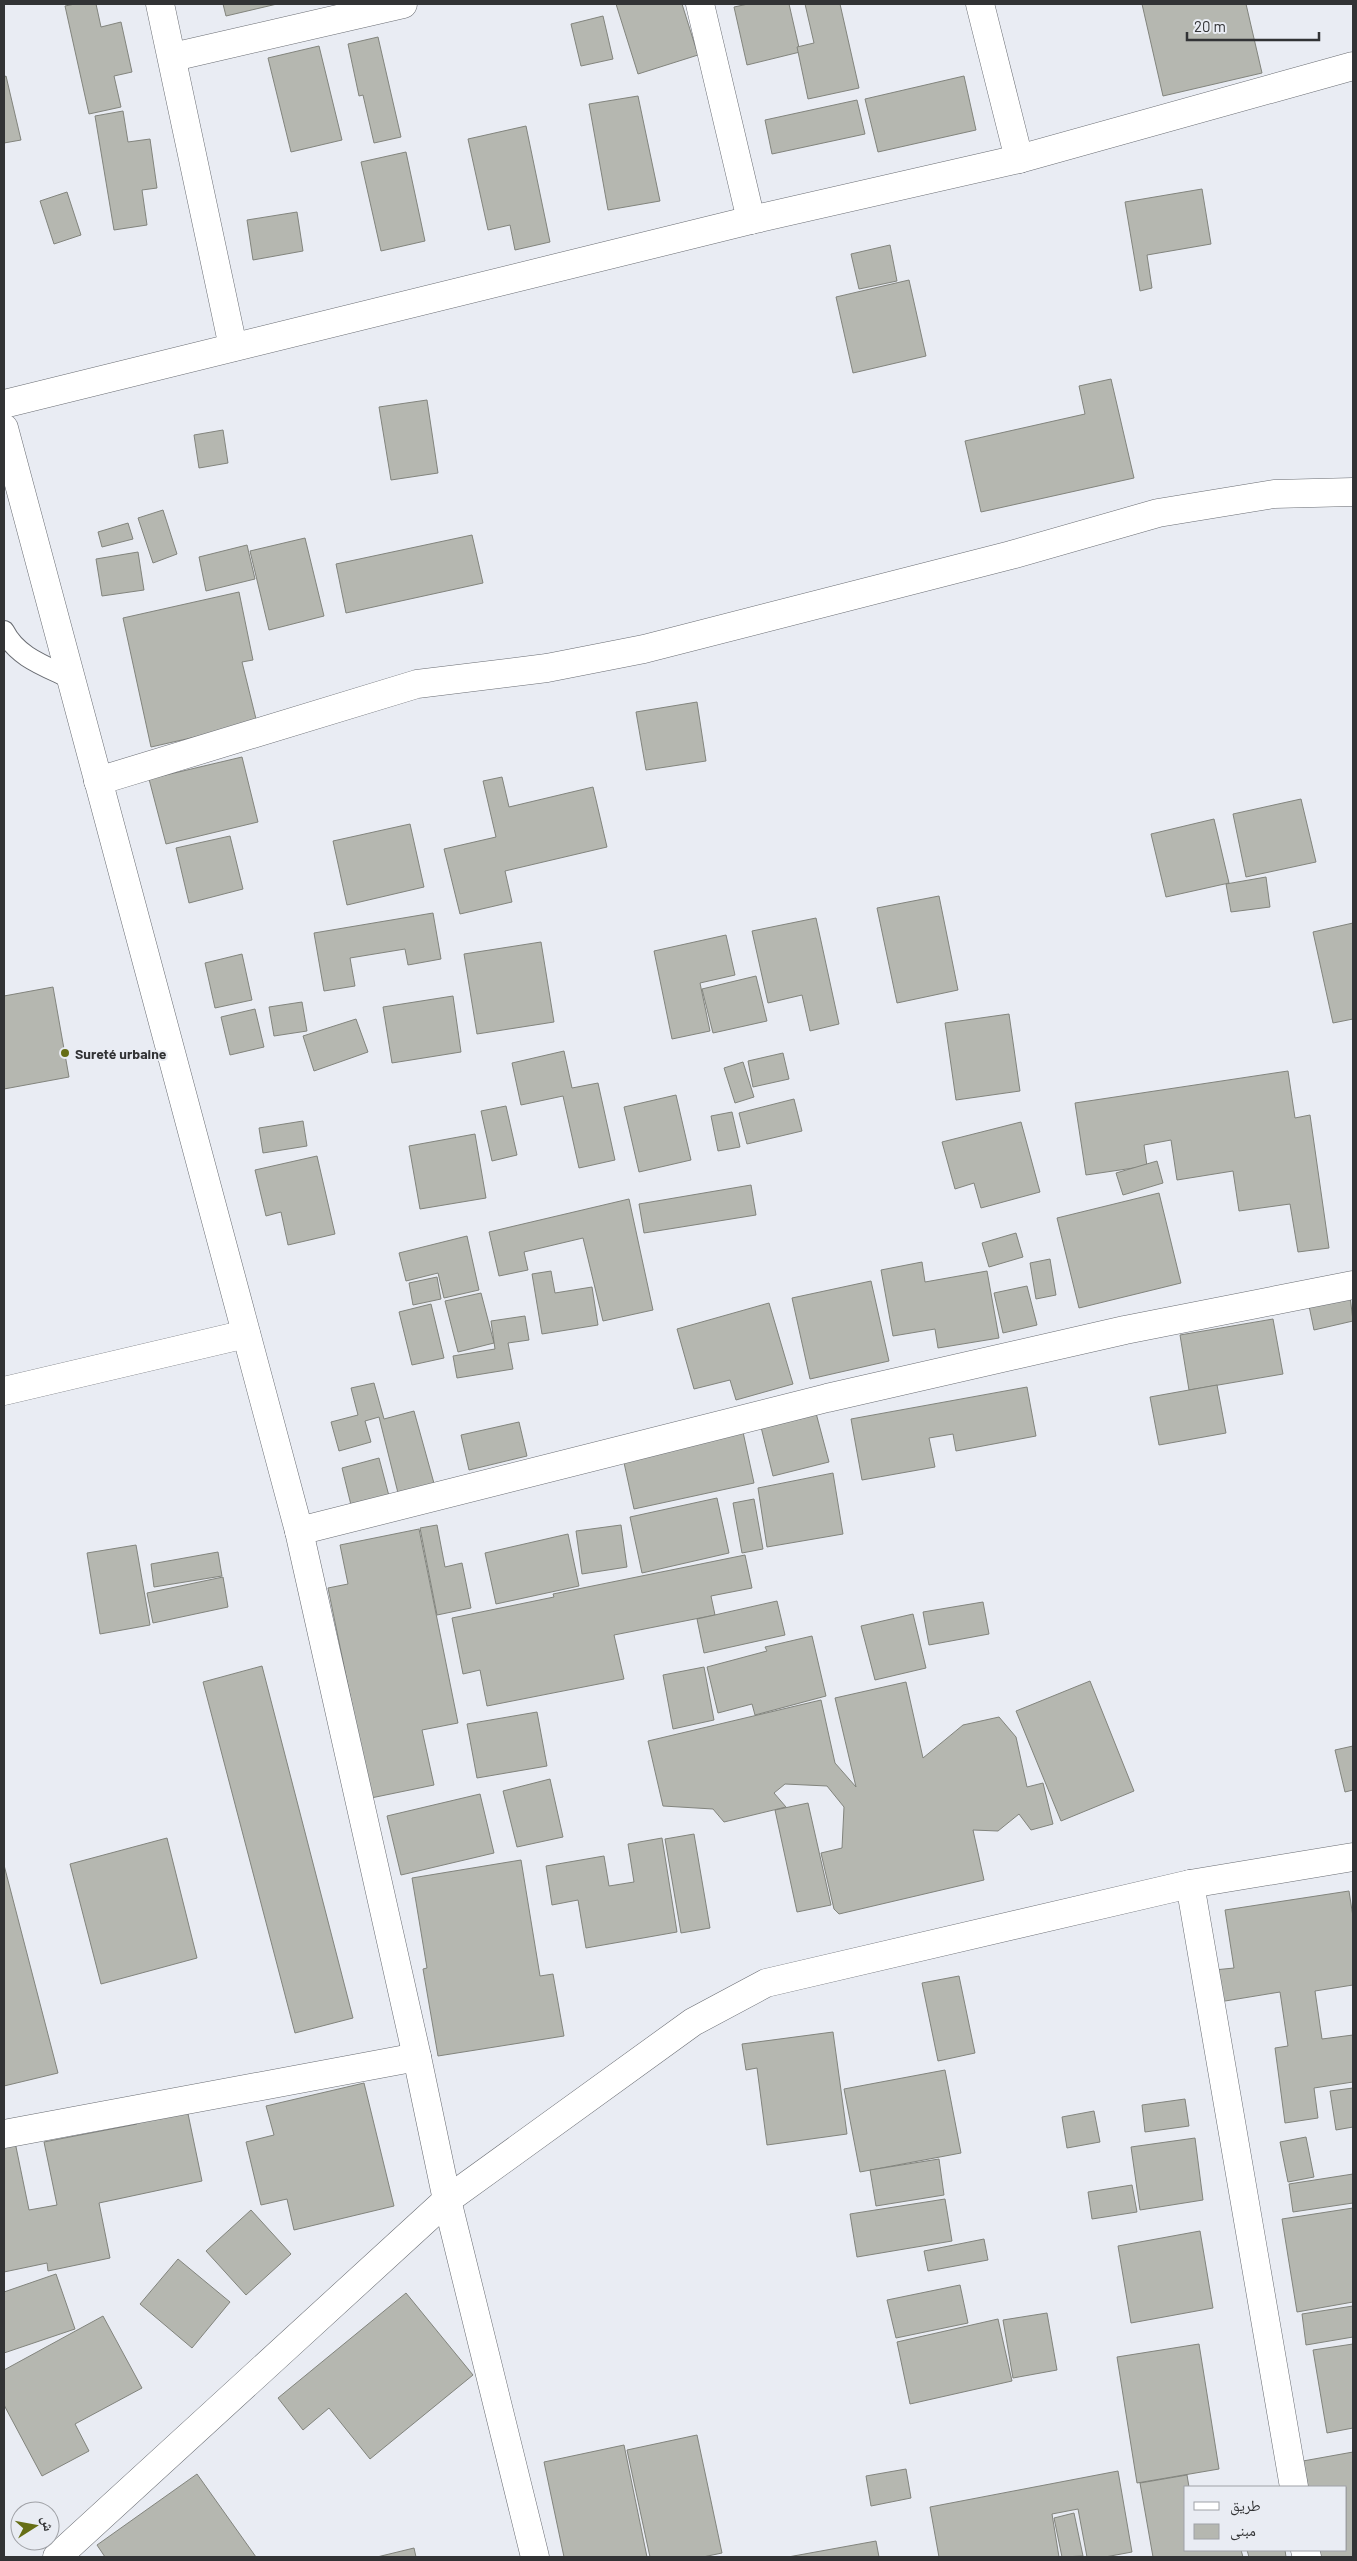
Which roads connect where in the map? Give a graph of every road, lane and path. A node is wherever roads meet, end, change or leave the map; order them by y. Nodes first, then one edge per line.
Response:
1 (160, 4) edge
2 (403, 4) edge
3 (700, 4) edge
4 (980, 4) edge
5 (173, 57) junction
6 (1353, 66) edge
7 (1019, 159) junction
8 (751, 220) junction
9 (233, 347) junction
10 (4, 404) edge
11 (6, 444) edge
12 (1353, 492) edge
13 (4, 631) edge
14 (70, 678) junction
15 (98, 781) junction
16 (1353, 1285) edge
17 (246, 1334) junction
18 (4, 1390) edge
19 (299, 1531) junction
20 (1353, 1858) edge
21 (1190, 1884) junction
22 (417, 2057) junction
23 (4, 2134) edge
24 (446, 2200) junction
25 (1294, 2486) edge
26 (57, 2557) edge
27 (536, 2557) edge

1 - 5 street
2 - 5 street
3 - 8 street
4 - 7 street
5 - 9 street
6 - 7 street
7 - 8 street
8 - 9 street
9 - 10 street
11 - 14 street
12 - 15 street
13 - 14 lane
14 - 15 street
15 - 17 street
16 - 19 street
17 - 18 street
17 - 19 street
19 - 22 street
20 - 21 street
21 - 24 street
21 - 25 street
22 - 23 street
22 - 24 street
24 - 26 street
24 - 27 street

